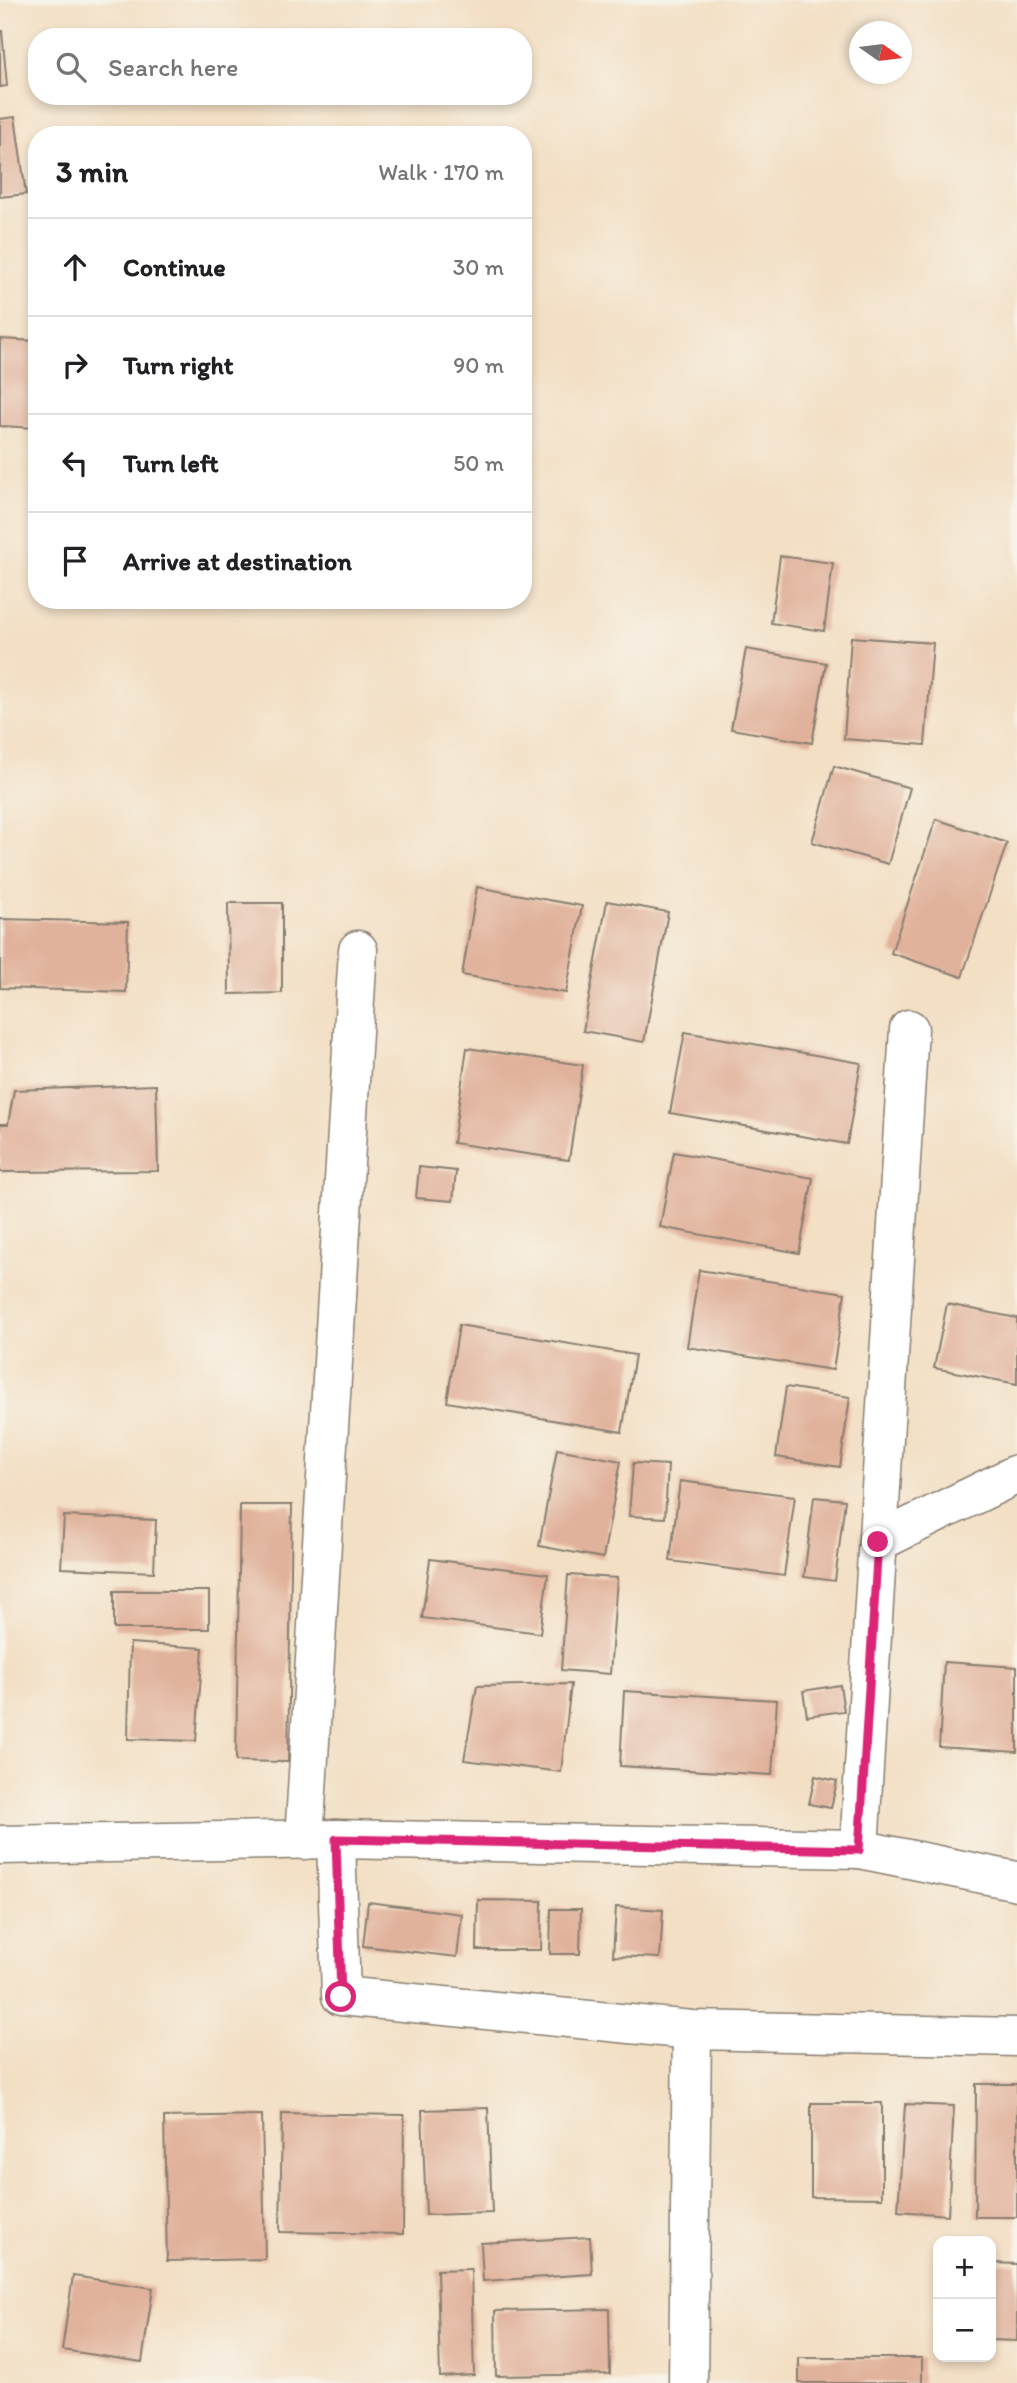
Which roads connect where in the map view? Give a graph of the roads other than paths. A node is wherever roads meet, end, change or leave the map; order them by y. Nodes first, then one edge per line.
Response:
1 (358, 950) dead end
2 (909, 1029) dead end
3 (1017, 1474) edge
4 (878, 1542) junction
5 (320, 1839) junction
6 (0, 1845) edge
7 (859, 1850) junction
8 (1017, 1881) edge
9 (692, 2030) junction
10 (1017, 2037) edge
11 (688, 2383) edge

1 - 5 street
2 - 4 street
3 - 4 street
4 - 7 street
5 - 6 street
5 - 7 street
5 - 9 street
7 - 8 street
9 - 10 street
9 - 11 street

